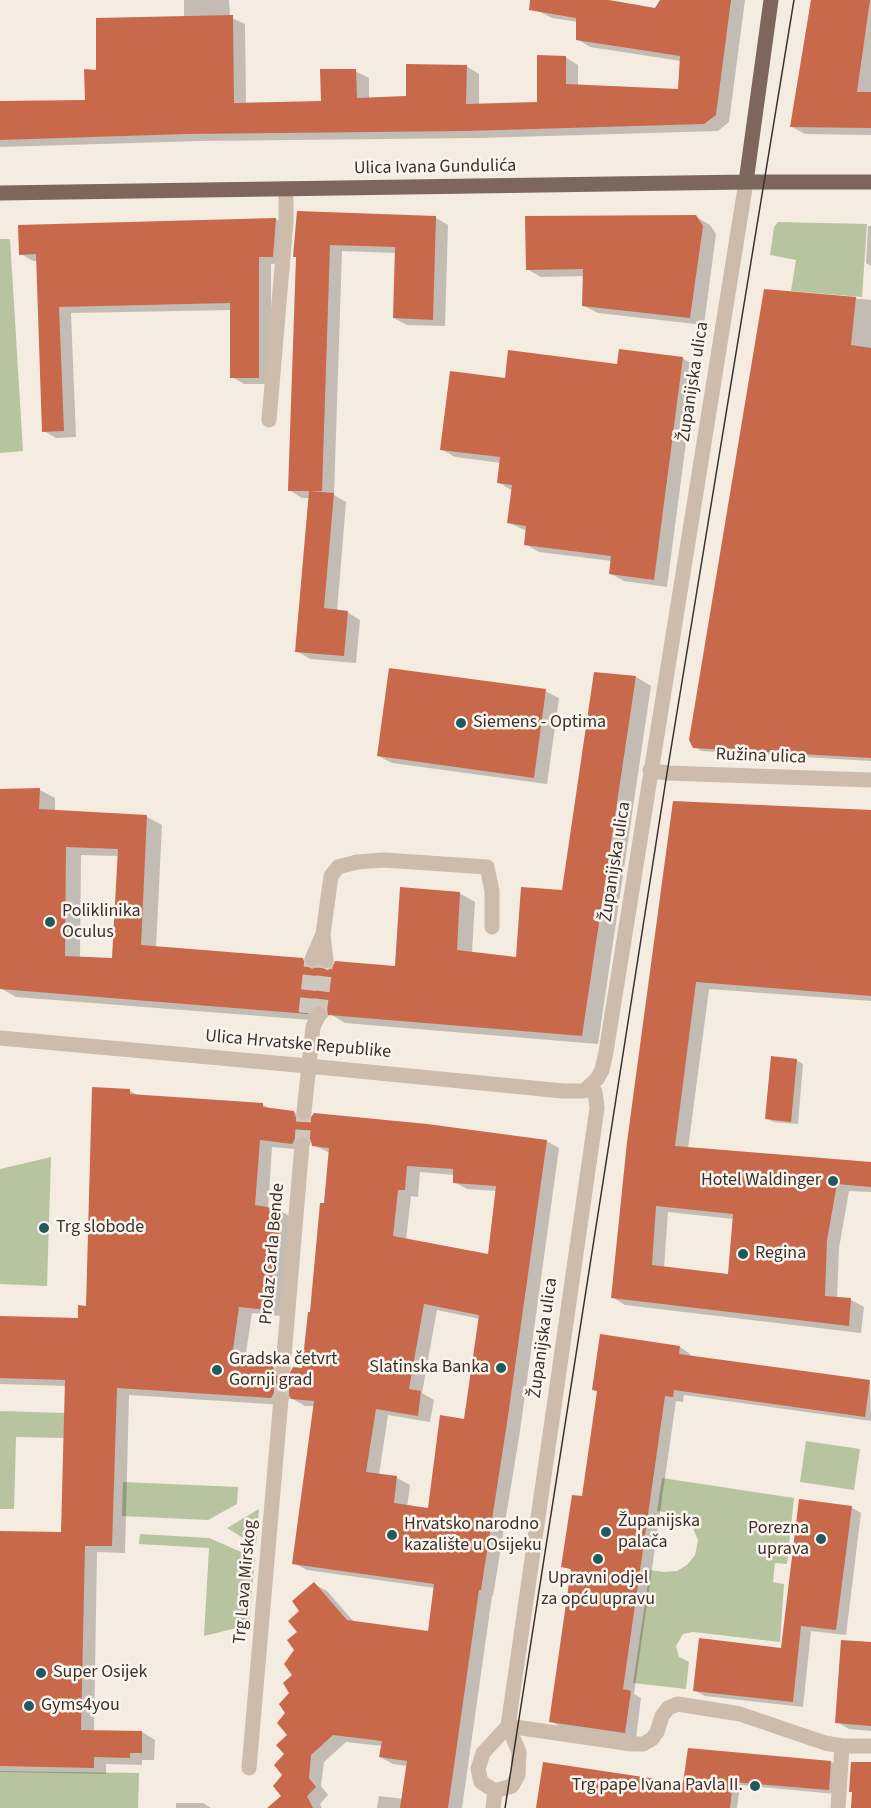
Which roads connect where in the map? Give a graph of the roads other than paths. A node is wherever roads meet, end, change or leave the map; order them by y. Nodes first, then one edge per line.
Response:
1 (771, 0) edge
2 (746, 182) junction
3 (871, 182) edge
4 (286, 190) junction
5 (0, 194) edge
6 (269, 420) dead end
7 (650, 770) junction
8 (871, 780) edge
9 (492, 927) dead end
10 (319, 959) tunnel mouth
11 (312, 1018) tunnel mouth
12 (0, 1038) edge
13 (308, 1065) junction
14 (591, 1086) junction
15 (304, 1112) tunnel mouth
16 (302, 1144) tunnel mouth
17 (283, 1367) tunnel mouth
18 (281, 1399) tunnel mouth
19 (508, 1726) junction
20 (842, 1746) junction
21 (871, 1746) edge
22 (249, 1768) dead end
23 (495, 1791) junction
24 (493, 1808) edge
25 (838, 1808) edge

1 - 2 main road, Županijska ulica
2 - 3 main road, Ulica Ivana Gundulića
2 - 4 main road, Ulica Ivana Gundulića
2 - 7 street, Županijska ulica
4 - 5 main road, Ulica Ivana Gundulića
4 - 6 street
7 - 8 street, Ružina ulica
7 - 14 street, Županijska ulica
9 - 10 street
11 - 13 street
12 - 13 street, Ulica Hrvatske Republike
13 - 14 street, Ulica Hrvatske Republike
13 - 15 street
14 - 19 street, Županijska ulica
16 - 17 street, Prolaz Carla Bende
18 - 22 street, Trg Lava Mirskog
19 - 20 street
19 - 23 street, Županijska ulica
19 - 23 street
20 - 21 street
20 - 25 street
23 - 24 street

